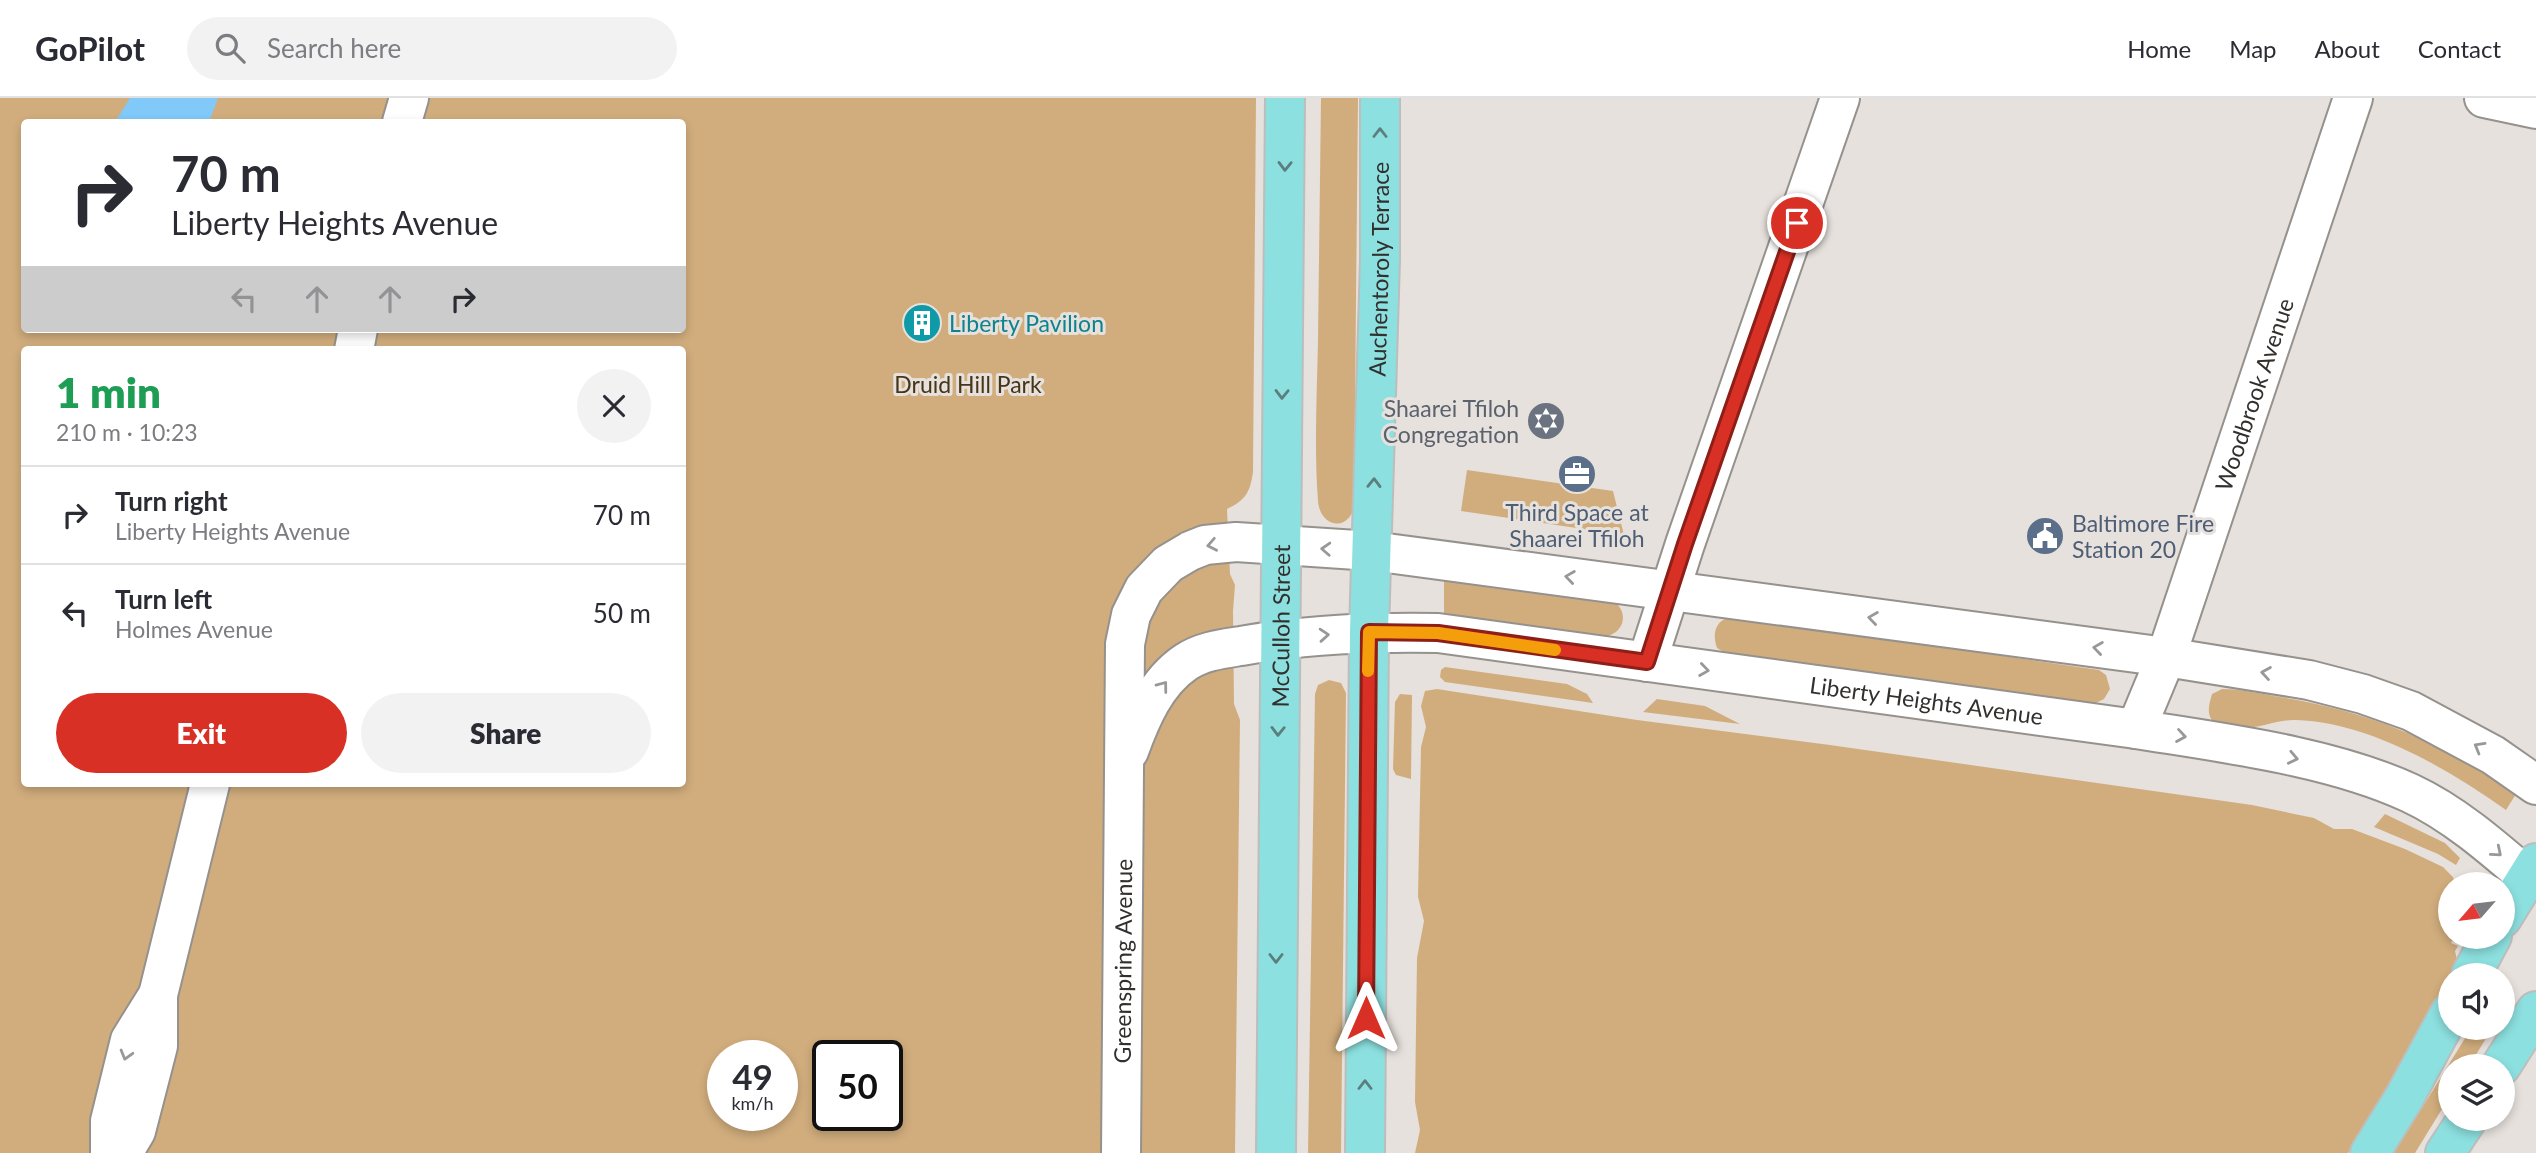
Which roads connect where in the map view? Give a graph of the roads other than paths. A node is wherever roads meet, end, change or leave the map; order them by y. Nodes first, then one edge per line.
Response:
1 (409, 98) edge
2 (1285, 98) edge
3 (1380, 98) edge
4 (1840, 98) edge
5 (2353, 98) edge
6 (2484, 98) edge
7 (2536, 109) edge
8 (403, 119) edge
9 (1280, 546) junction
10 (1372, 551) junction
11 (1671, 591) junction
12 (1369, 632) junction
13 (1279, 638) junction
14 (2166, 657) junction
15 (1647, 662) junction
16 (2136, 729) junction
17 (1123, 769) junction
18 (2536, 785) edge
19 (209, 787) edge
20 (2533, 875) edge
21 (2515, 900) edge
22 (158, 995) junction
23 (2536, 1011) edge
24 (2438, 1035) edge
25 (2509, 1054) edge
26 (2459, 1131) edge
27 (110, 1153) edge
28 (123, 1153) edge
29 (1121, 1153) edge
30 (1276, 1153) edge
31 (1365, 1153) edge
32 (2370, 1153) edge
33 (2445, 1153) edge

1 - 8 street
2 -> 9 main road, McCulloh Street
10 -> 3 main road, Auchentoroly Terrace
4 - 11 street
5 - 14 street, Woodbrook Avenue
6 - 7 street
10 -> 9 street
9 - 13 main road, McCulloh Street
9 -> 17 street, Greenspring Avenue
11 -> 10 street
10 - 12 main road, Auchentoroly Terrace
14 -> 11 street
11 - 15 street
13 -> 12 street, Liberty Heights Avenue
12 - 15 street, Liberty Heights Avenue
31 -> 12 main road, Auchentoroly Terrace
17 -> 13 street, Greenspring Avenue
13 -> 30 main road, McCulloh Street
14 - 16 street, Woodbrook Avenue
18 -> 14 street
15 -> 16 street, Liberty Heights Avenue
16 -> 20 street, Liberty Heights Avenue
17 - 29 street, Greenspring Avenue
19 - 22 street
20 - 21 main road
22 -> 27 street
22 - 28 street
23 - 25 main road
24 - 32 main road
26 - 33 main road

